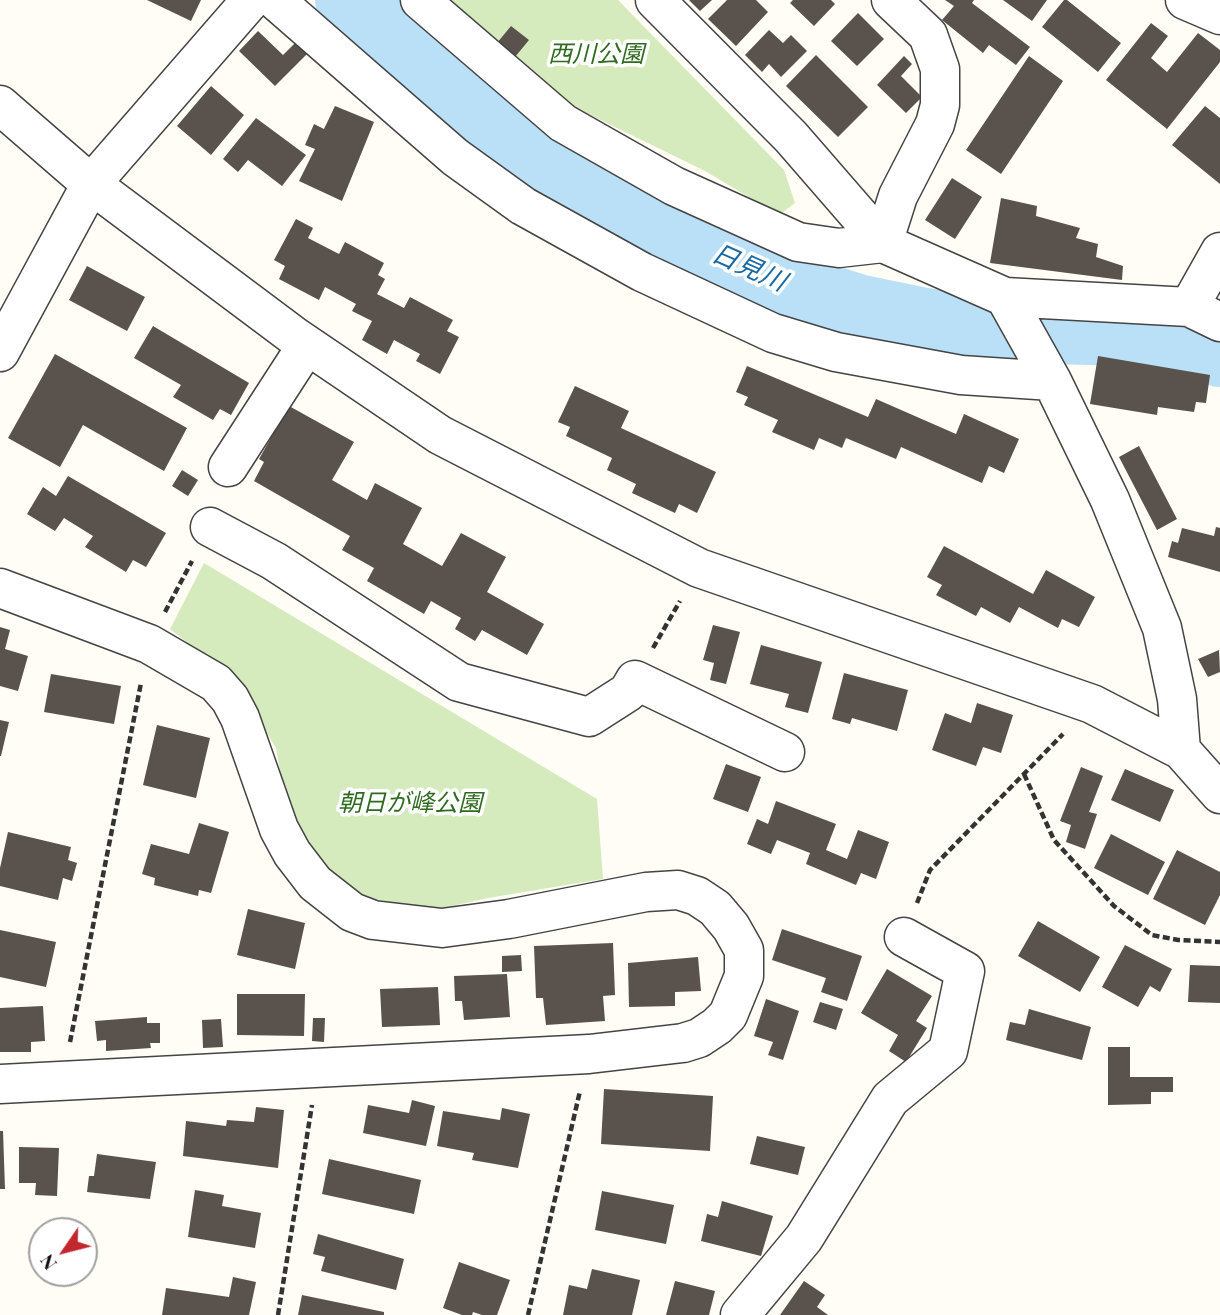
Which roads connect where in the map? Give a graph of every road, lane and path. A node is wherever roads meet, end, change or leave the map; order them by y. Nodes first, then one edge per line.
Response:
1 (251, 0) edge
2 (275, 0) edge
3 (419, 0) edge
4 (655, 0) edge
5 (891, 0) edge
6 (1185, 0) edge
7 (1220, 15) edge
8 (0, 105) edge
9 (91, 184) junction
10 (883, 243) junction
11 (1220, 252) edge
12 (1005, 297) junction
13 (1204, 314) edge
14 (307, 345) junction
15 (0, 352) edge
16 (1052, 381) junction
17 (228, 467) dead end
18 (210, 527) dead end
19 (699, 568) junction
20 (0, 588) edge
21 (149, 644) junction
22 (635, 680) junction
23 (1092, 704) junction
24 (1181, 750) junction
25 (785, 752) dead end
26 (1024, 774) junction
27 (1220, 794) edge
28 (904, 937) joint
29 (1220, 942) edge
30 (589, 1054) junction
31 (318, 1069) junction
32 (62, 1080) junction
33 (0, 1084) edge
34 (278, 1315) edge
35 (528, 1315) edge
36 (740, 1315) edge

1 - 9 street
2 - 16 street
3 - 10 street
4 - 10 street
5 - 10 street
6 - 7 street
8 - 9 street
9 - 14 street
9 - 15 street
10 - 12 street
11 - 13 street
12 - 13 street
12 - 16 street
14 - 17 street
14 - 19 street
16 - 24 street
18 - 22 street
19 - 22 path
19 - 23 street
20 - 21 street
21 - 30 street
21 - 32 path
22 - 25 street
23 - 24 street
23 - 26 path
24 - 27 street
26 - 28 path
26 - 29 path
28 - 36 street
30 - 31 street
30 - 35 path
31 - 32 street
31 - 34 path
32 - 33 street

